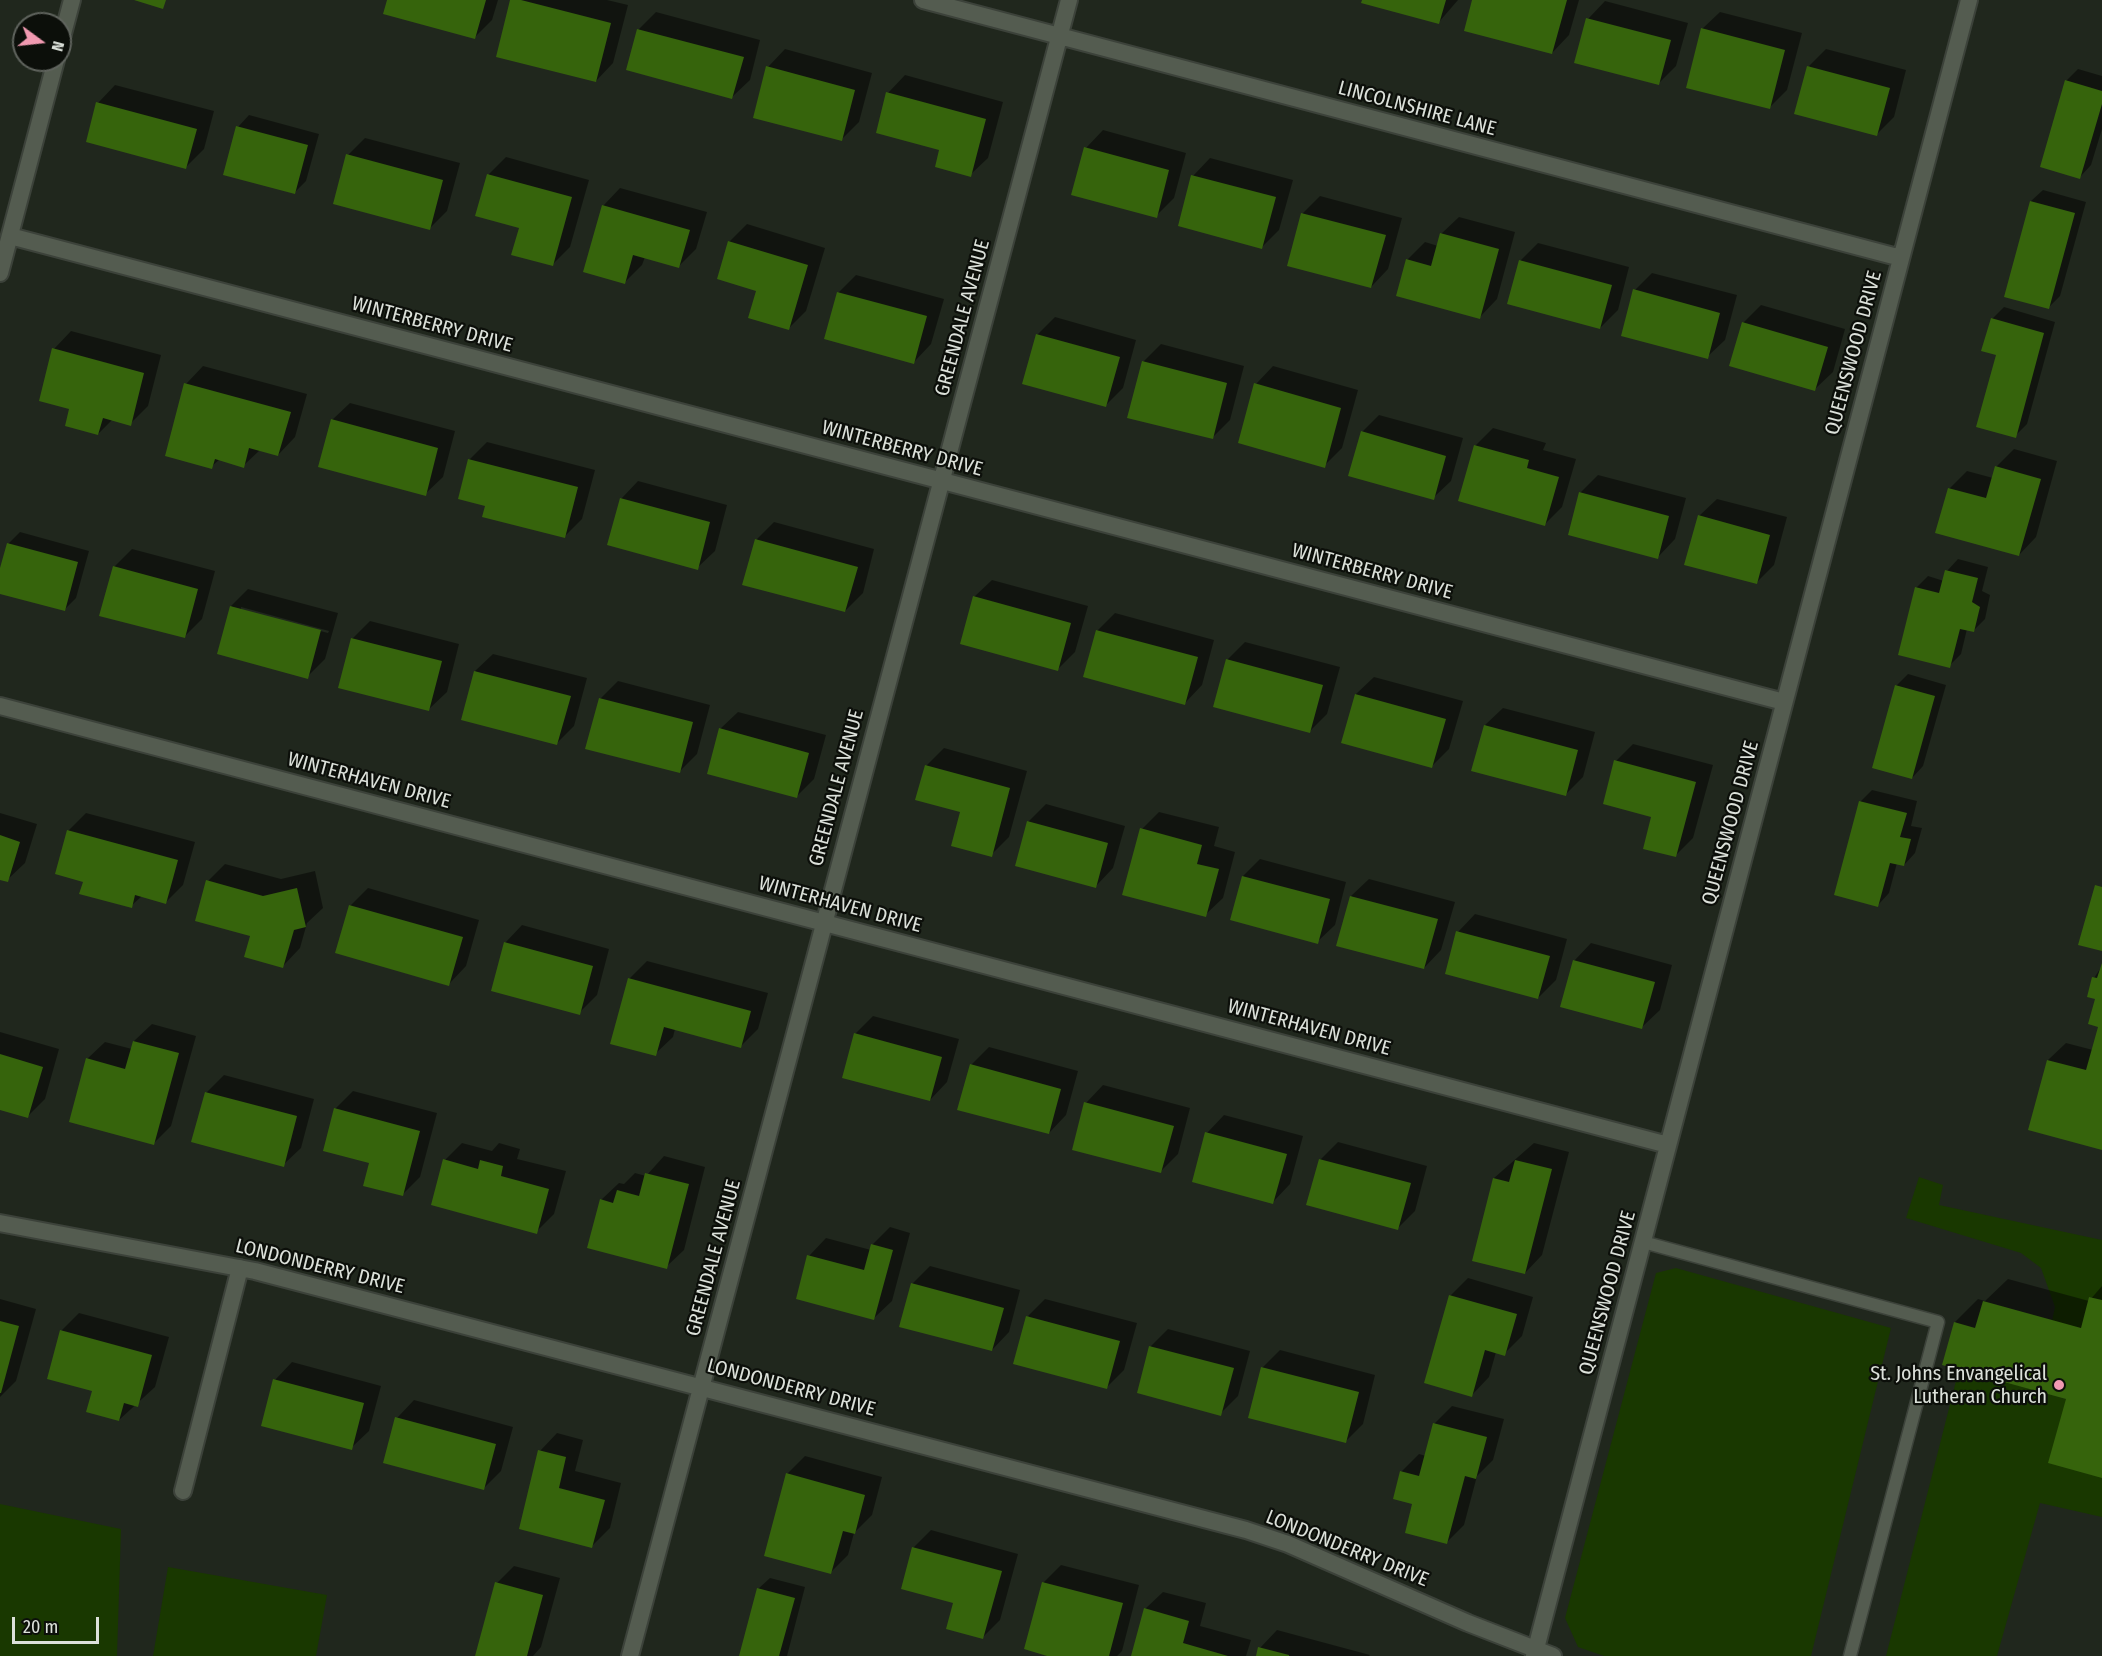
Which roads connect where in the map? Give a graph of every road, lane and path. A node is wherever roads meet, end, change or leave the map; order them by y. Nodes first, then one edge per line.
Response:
1 (923, 0) edge
2 (1069, 0) edge
3 (1969, 0) edge
4 (1059, 36) junction
5 (53, 72) edge
6 (10, 236) junction
7 (1901, 258) junction
8 (0, 273) edge
9 (941, 481) junction
10 (1784, 702) junction
11 (0, 706) edge
12 (823, 922) junction
13 (1668, 1145) junction
14 (0, 1223) edge
15 (1643, 1242) junction
16 (240, 1268) junction
17 (702, 1386) junction
18 (183, 1491) dead end
19 (1535, 1653) edge
20 (630, 1656) edge
21 (1553, 1656) edge
22 (1850, 1656) edge

1 - 4 street, LINCOLNSHIRE LANE
2 - 4 street, GREENDALE AVENUE
3 - 7 street, QUEENSWOOD DRIVE
4 - 7 street, LINCOLNSHIRE LANE
4 - 9 street, GREENDALE AVENUE
5 - 6 street
6 - 8 street
6 - 9 street, WINTERBERRY DRIVE
7 - 10 street, QUEENSWOOD DRIVE
9 - 10 street, WINTERBERRY DRIVE
9 - 12 street, GREENDALE AVENUE
10 - 13 street, QUEENSWOOD DRIVE
11 - 12 street, WINTERHAVEN DRIVE
12 - 13 street, WINTERHAVEN DRIVE
12 - 17 street, GREENDALE AVENUE
13 - 15 street, QUEENSWOOD DRIVE
14 - 16 street, LONDONDERRY DRIVE
15 - 19 street, QUEENSWOOD DRIVE
15 - 22 lane
16 - 17 street, LONDONDERRY DRIVE
16 - 18 street
17 - 19 street, LONDONDERRY DRIVE
17 - 20 street, GREENDALE AVENUE
19 - 21 street, LONDONDERRY DRIVE

